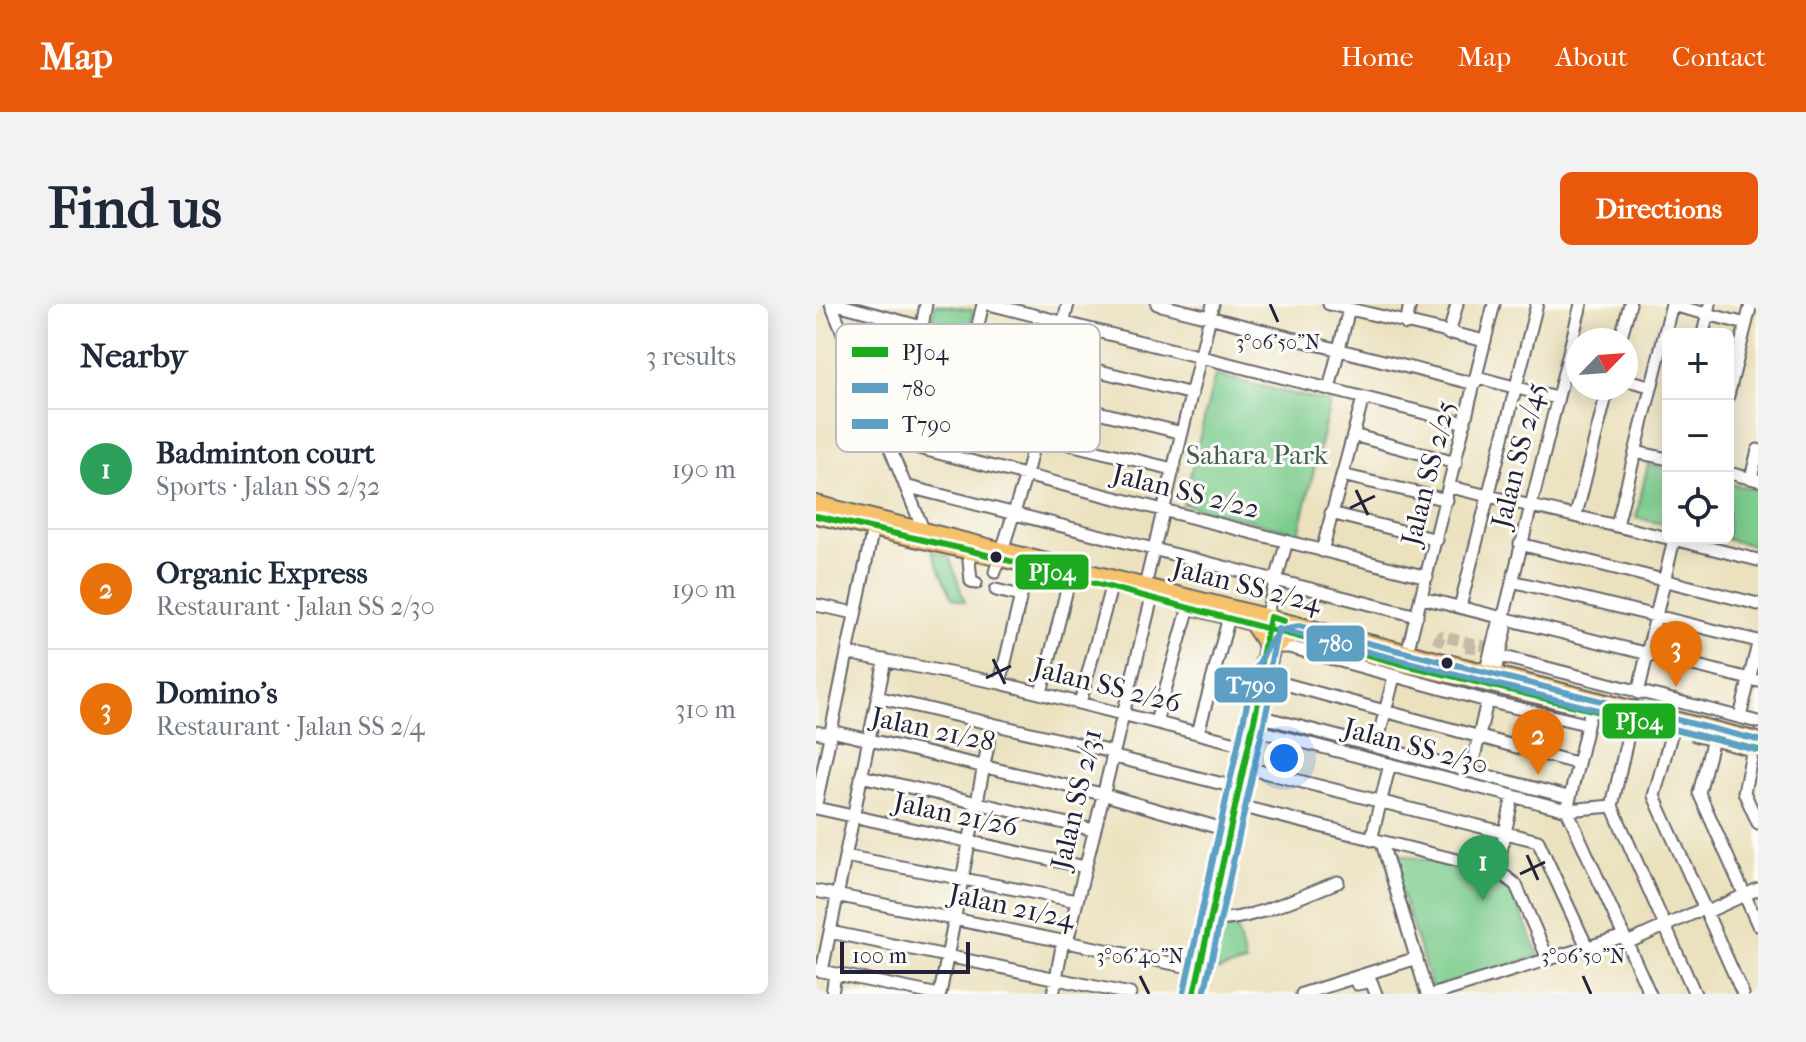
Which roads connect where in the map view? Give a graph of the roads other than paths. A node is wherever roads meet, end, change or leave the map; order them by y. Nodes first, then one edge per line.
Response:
1 (834, 304) edge
2 (926, 304) edge
3 (986, 304) edge
4 (1068, 304) edge
5 (1157, 304) edge
6 (1213, 304) edge
7 (1329, 304) edge
8 (1410, 304) edge
9 (1457, 304) edge
10 (1494, 304) edge
11 (1537, 304) edge
12 (1630, 304) edge
13 (1672, 304) edge
14 (1578, 305) edge
15 (1349, 309) junction
16 (1708, 309) edge
17 (1751, 314) edge
18 (1210, 317) junction
19 (1064, 323) junction
20 (841, 324) edge
21 (911, 324) edge
22 (923, 324) edge
23 (980, 324) edge
24 (1068, 324) edge
25 (1406, 324) junction
26 (1623, 328) edge
27 (1100, 332) edge
28 (1449, 334) junction
29 (1485, 341) junction
30 (1339, 351) junction
31 (1201, 357) junction
32 (1565, 365) joint
33 (1100, 372) edge
34 (1734, 375) edge
35 (1476, 380) junction
36 (1638, 383) edge
37 (1650, 386) junction
38 (1516, 388) junction
39 (1329, 389) junction
40 (1192, 394) junction
41 (1363, 398) junction
42 (1556, 398) junction
43 (1605, 400) edge
44 (1100, 412) edge
45 (1465, 423) junction
46 (1182, 433) junction
47 (1353, 435) junction
48 (1758, 450) edge
49 (892, 452) edge
50 (935, 452) edge
51 (1032, 452) edge
52 (1097, 452) edge
53 (1636, 452) junction
54 (1662, 458) edge
55 (1456, 463) junction
56 (1173, 469) junction
57 (1734, 474) edge
58 (1026, 475) junction
59 (1342, 475) junction
60 (1754, 479) edge
61 (905, 486) junction
62 (1450, 487) junction
63 (1489, 496) junction
64 (1447, 500) junction
65 (816, 503) edge
66 (1529, 504) junction
67 (1163, 510) junction
68 (858, 513) junction
69 (1331, 513) junction
70 (1013, 515) junction
71 (1576, 515) junction
72 (816, 516) edge
73 (1617, 525) junction
74 (873, 528) junction
75 (923, 529) junction
76 (1662, 536) edge
77 (1437, 540) junction
78 (1287, 541) junction
79 (1520, 544) junction
80 (1669, 544) edge
81 (1694, 544) edge
82 (968, 550) junction
83 (1154, 550) junction
84 (1322, 551) junction
85 (1003, 558) junction
86 (1758, 560) edge
87 (1028, 566) junction
88 (1070, 577) junction
89 (1427, 577) junction
90 (1276, 579) junction
91 (1665, 580) junction
92 (1512, 581) junction
93 (976, 583) dead end
94 (1111, 587) junction
95 (996, 590) dead end
96 (1148, 592) junction
97 (1021, 596) junction
98 (1422, 598) junction
99 (1758, 604) edge
100 (816, 605) edge
101 (1189, 607) junction
102 (1460, 607) junction
103 (855, 613) junction
104 (1417, 616) junction
105 (1657, 616) junction
106 (1229, 617) junction
107 (1503, 619) junction
108 (1273, 622) junction
109 (1251, 623) junction
110 (1297, 636) junction
111 (1758, 642) edge
112 (1270, 646) junction
113 (847, 653) junction
114 (1407, 653) junction
115 (1647, 654) junction
116 (1500, 656) junction
117 (885, 660) junction
118 (1264, 676) junction
119 (1394, 677) junction
120 (1489, 679) junction
121 (1754, 680) edge
122 (1000, 683) junction
123 (1041, 693) junction
124 (1638, 693) junction
125 (877, 697) junction
126 (1487, 701) junction
127 (1080, 703) junction
128 (1591, 709) junction
129 (1385, 711) junction
130 (1121, 714) junction
131 (1255, 715) junction
132 (1740, 717) junction
133 (1632, 718) junction
134 (1156, 722) junction
135 (1758, 722) edge
136 (992, 724) junction
137 (1586, 724) junction
138 (1673, 728) junction
139 (1252, 729) junction
140 (816, 732) edge
141 (831, 733) junction
142 (1198, 733) junction
143 (1479, 736) junction
144 (1713, 739) junction
145 (869, 740) junction
146 (1248, 746) junction
147 (1756, 746) edge
148 (1376, 747) junction
149 (1112, 754) junction
150 (1576, 763) junction
151 (1390, 764) junction
152 (984, 765) junction
153 (1259, 771) dead end
154 (1471, 771) junction
155 (861, 776) junction
156 (1239, 788) junction
157 (1102, 794) junction
158 (1513, 796) junction
159 (1568, 797) junction
160 (1380, 802) junction
161 (977, 803) junction
162 (1235, 805) junction
163 (816, 806) edge
164 (1612, 806) junction
165 (1567, 810) junction
166 (853, 816) junction
167 (1758, 823) edge
168 (1094, 830) junction
169 (1230, 831) junction
170 (1504, 833) junction
171 (969, 842) junction
172 (1377, 842) junction
173 (845, 856) junction
174 (1085, 867) junction
175 (1497, 870) junction
176 (962, 879) junction
177 (1338, 882) dead end
178 (1758, 889) edge
179 (816, 891) edge
180 (837, 895) junction
181 (1744, 895) junction
182 (1077, 901) junction
183 (1706, 910) junction
184 (954, 919) junction
185 (1210, 919) junction
186 (1758, 925) edge
187 (1665, 926) junction
188 (830, 932) junction
189 (1625, 940) junction
190 (1065, 941) junction
191 (1587, 947) junction
192 (947, 956) junction
193 (1417, 958) junction
194 (1548, 959) junction
195 (1199, 969) junction
196 (819, 970) edge
197 (835, 974) junction
198 (1056, 979) junction
199 (1343, 991) edge
200 (1320, 992) edge
201 (928, 993) edge
202 (832, 994) edge
203 (940, 994) edge
204 (1053, 994) edge
205 (1130, 994) edge
206 (1194, 994) edge
207 (1302, 994) edge
208 (1376, 994) edge
209 (1427, 994) edge
210 (1435, 994) edge
211 (1650, 994) edge
212 (1695, 994) edge
213 (1743, 994) edge

1 - 20 street
1 - 21 street
2 - 22 street
3 - 19 street
3 - 23 street
4 - 19 street
5 - 18 street
6 - 18 street, Jalan SS 2/31
7 - 15 street
8 - 25 street
9 - 28 street
10 - 29 street, Jalan SS 2/25
11 - 38 street
12 - 26 street
13 - 16 street
13 - 37 street
14 - 32 street, Jalan SS 2/45
15 - 25 street
15 - 30 street
16 - 17 street
17 - 34 street
18 - 30 street
18 - 31 street, Jalan SS 2/31
19 - 24 street
25 - 28 street
27 - 31 street
28 - 29 street
29 - 35 street, Jalan SS 2/25
30 - 35 street
30 - 39 street
31 - 39 street
31 - 40 street, Jalan SS 2/31
32 - 42 street, Jalan SS 2/45
33 - 40 street
35 - 38 street
35 - 45 street, Jalan SS 2/25
36 - 37 street
37 - 53 street
38 - 42 street
38 - 63 street
39 - 41 street
40 - 46 street, Jalan SS 2/31
41 - 45 street
41 - 47 street
42 - 66 street, Jalan SS 2/45
43 - 71 street
44 - 46 street
45 - 55 street, Jalan SS 2/25
46 - 56 street, Jalan SS 2/31
47 - 55 street
47 - 59 street
48 - 60 street
49 - 61 street
50 - 58 street, Jalan SS 2/22
51 - 58 street
52 - 56 street
53 - 54 street
53 - 73 street
55 - 62 street, Jalan SS 2/25
56 - 67 street, Jalan SS 2/31
57 - 60 street
58 - 67 street, Jalan SS 2/22
58 - 70 street
59 - 64 street
59 - 69 street
61 - 70 street
61 - 75 street
62 - 63 street
62 - 64 street, Jalan SS 2/25
63 - 66 street
63 - 102 street
64 - 77 street, Jalan SS 2/25
65 - 68 main road, Jalan SS 2/24
66 - 71 street
66 - 79 street, Jalan SS 2/45
67 - 78 street, Jalan SS 2/22
67 - 83 street, Jalan SS 2/31
68 - 74 main road
68 - 75 main road, Jalan SS 2/24
69 - 77 street
69 - 84 street
70 - 83 street
70 - 85 street
71 - 73 street
72 - 74 main road, Jalan SS 2/24
73 - 76 street
74 - 82 main road, Jalan SS 2/24
74 - 103 street
75 - 85 main road, Jalan SS 2/24
77 - 89 street, Jalan SS 2/25
78 - 84 street, Jalan SS 2/22
78 - 90 street
79 - 91 street
79 - 92 street, Jalan SS 2/45
80 - 91 street
81 - 86 street
82 - 85 main road, Jalan SS 2/24
82 - 93 street
83 - 90 street
83 - 96 street, Jalan SS 2/31
84 - 89 street, Jalan SS 2/22
85 - 87 main road, Jalan SS 2/24
85 - 96 main road, Jalan SS 2/24
87 - 88 main road, Jalan SS 2/24
87 - 97 street
88 - 94 main road, Jalan SS 2/24
88 - 123 street
89 - 98 street, Jalan SS 2/25
90 - 104 street
90 - 108 street
91 - 99 street
91 - 105 street
92 - 105 street
92 - 107 street, Jalan SS 2/45
94 - 96 main road, Jalan SS 2/24
94 - 127 street
95 - 97 street
96 - 101 main road, Jalan SS 2/24
96 - 108 main road, Jalan SS 2/24
96 - 130 street, Jalan SS 2/31
97 - 122 street
98 - 102 street
98 - 104 street, Jalan SS 2/25
100 - 103 street
101 - 106 main road, Jalan SS 2/24
101 - 134 street
102 - 107 street
103 - 113 street
104 - 114 street, Jalan SS 2/25
105 - 111 street
105 - 115 street
106 - 109 main road, Jalan SS 2/24
106 - 142 street
107 - 115 street
107 - 116 street, Jalan SS 2/45
107 - 120 street, Jalan SS 2/45
108 - 109 main road, Jalan SS 2/24
108 - 110 main road, Jalan SS 2/24
108 - 112 street
108 - 114 main road, Jalan SS 2/24
109 - 112 main road
110 - 112 main road
110 - 120 main road, Jalan SS 2/24
111 - 121 street
112 - 118 street
112 - 119 street
113 - 117 street, Jalan SS 2/26
113 - 141 street
114 - 120 main road, Jalan SS 2/24
115 - 121 street
115 - 124 street
116 - 120 street, Jalan SS 2/45
116 - 124 street
117 - 122 street, Jalan SS 2/26
117 - 125 street
118 - 129 street
118 - 131 street
119 - 126 street
119 - 129 street
120 - 128 main road, Jalan SS 2/24
120 - 147 main road, Jalan SS 2/24
121 - 132 street
122 - 123 street, Jalan SS 2/26
123 - 127 street, Jalan SS 2/26
124 - 132 street
125 - 136 street
125 - 145 street
126 - 137 street
126 - 143 street
127 - 130 street, Jalan SS 2/26
128 - 133 main road, Jalan SS 2/24
128 - 137 street
129 - 143 street
129 - 148 street
130 - 134 street, Jalan SS 2/26
130 - 149 street, Jalan SS 2/31
131 - 139 street
131 - 148 street
132 - 135 street
133 - 138 main road, Jalan SS 2/24
133 - 164 street
134 - 142 street, Jalan SS 2/26
136 - 149 street
136 - 152 street
137 - 150 street
138 - 144 main road, Jalan SS 2/24
138 - 183 street
139 - 146 street
139 - 151 street, Jalan SS 2/30
140 - 141 street, Jalan 21/28
141 - 145 street, Jalan 21/28
141 - 163 street
142 - 146 street, Jalan SS 2/26
143 - 150 street
143 - 154 street
144 - 147 main road, Jalan SS 2/24
144 - 181 street
145 - 152 street, Jalan 21/28
145 - 155 street
146 - 156 street
147 - 167 street
148 - 154 street
149 - 156 street
149 - 157 street, Jalan SS 2/31
150 - 159 street
151 - 158 street, Jalan SS 2/30
151 - 160 street
152 - 157 street, Jalan 21/28
152 - 161 street
153 - 160 street
154 - 159 street
155 - 161 street
155 - 166 street
156 - 162 street
157 - 168 street, Jalan SS 2/31
157 - 169 street, Jalan 21/28
158 - 165 street, Jalan SS 2/30
158 - 170 street
159 - 165 street
160 - 170 street
160 - 172 street
161 - 168 street
161 - 171 street
162 - 169 street
162 - 172 street
163 - 166 street, Jalan 21/26
164 - 165 street, Jalan SS 2/30
164 - 187 street
165 - 189 street
166 - 171 street, Jalan 21/26
166 - 173 street
168 - 174 street, Jalan SS 2/31
169 - 185 street
170 - 175 street
170 - 191 street
171 - 174 street, Jalan 21/26
171 - 176 street
172 - 175 street
172 - 193 street
173 - 176 street
173 - 180 street
174 - 182 street, Jalan SS 2/31
175 - 194 street
176 - 182 street
176 - 184 street
177 - 185 street
178 - 181 street
179 - 180 street, Jalan 21/24
180 - 184 street, Jalan 21/24
180 - 188 street
181 - 183 street
181 - 186 street
182 - 190 street, Jalan SS 2/31
183 - 187 street
183 - 213 street
184 - 190 street, Jalan 21/24
184 - 192 street
185 - 195 street
187 - 189 street
187 - 212 street
188 - 192 street
188 - 196 street
189 - 191 street
189 - 211 street
190 - 195 street, Jalan 21/24
190 - 198 street, Jalan SS 2/31
191 - 194 street
192 - 198 street
192 - 203 street
193 - 200 street
193 - 209 street
194 - 210 street
195 - 206 street
196 - 197 street
197 - 201 street
197 - 202 street
198 - 204 street, Jalan SS 2/31
198 - 205 street
199 - 200 street
199 - 208 street
200 - 207 street

